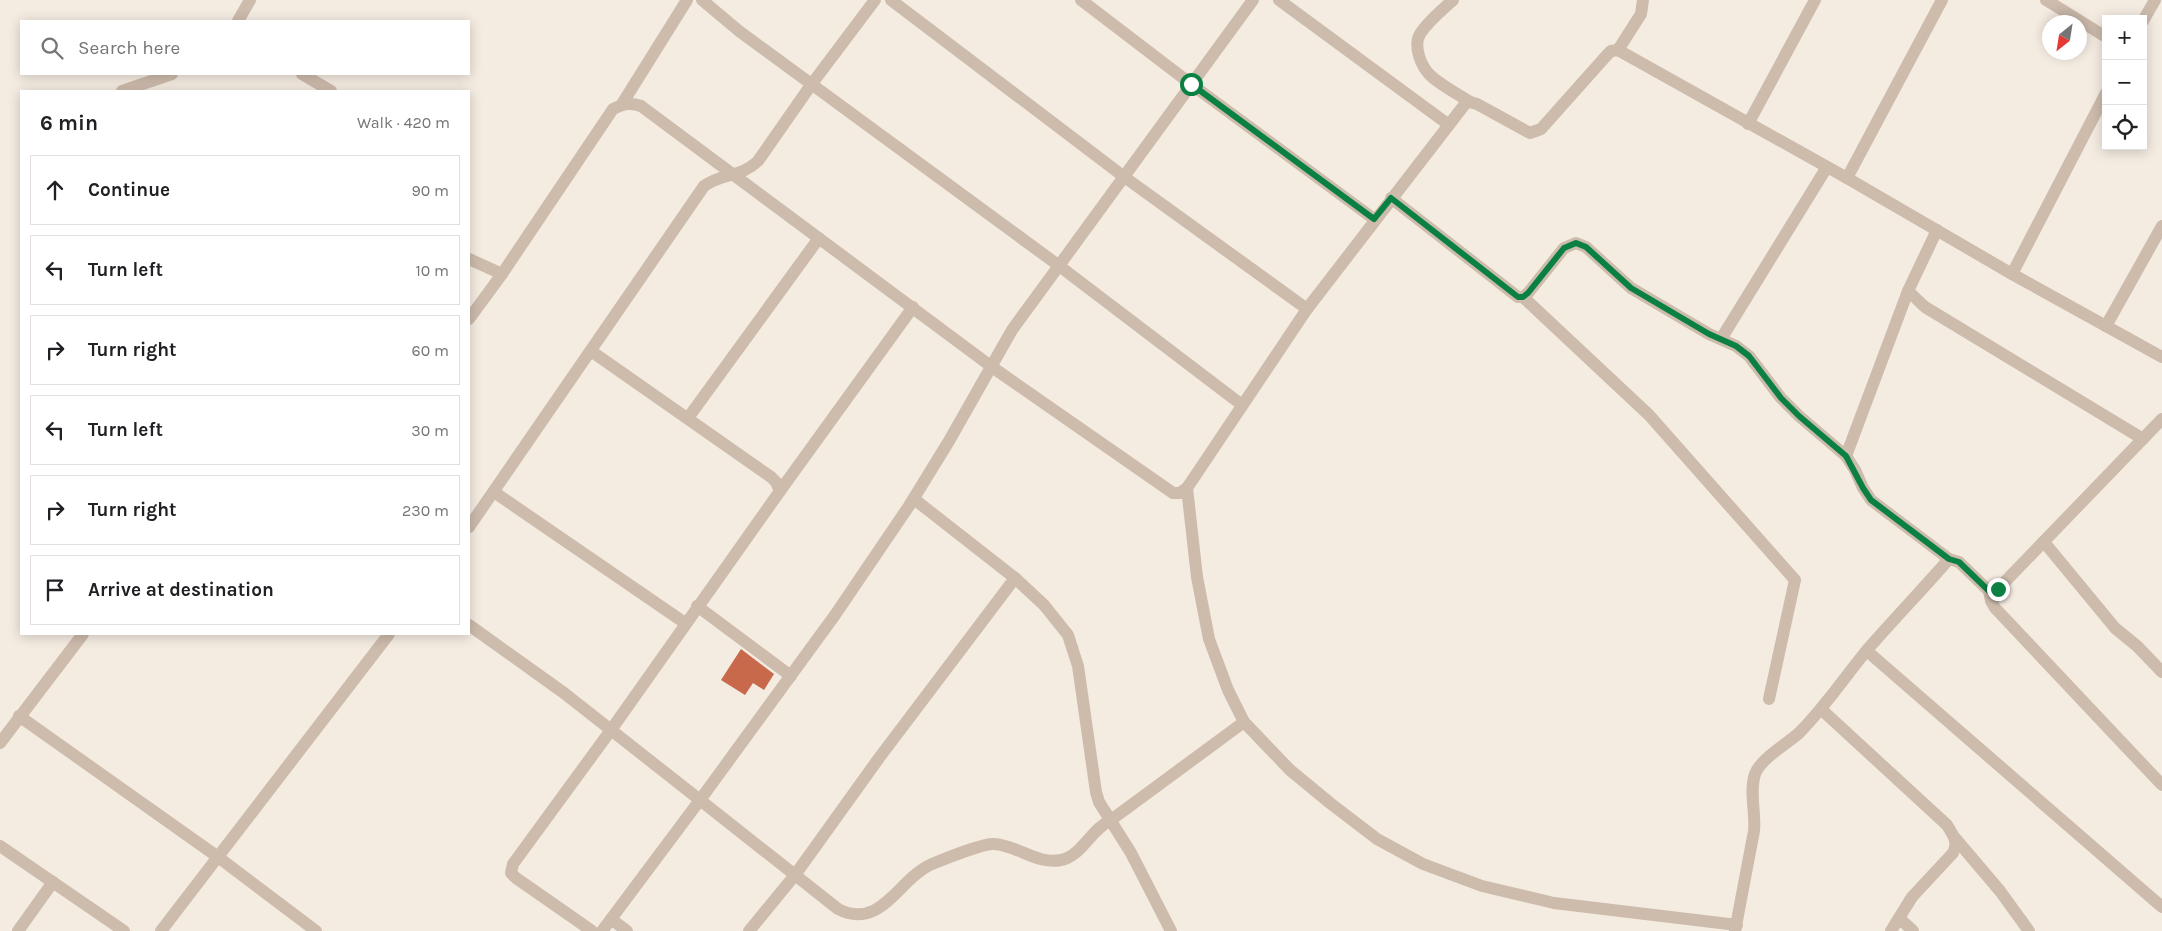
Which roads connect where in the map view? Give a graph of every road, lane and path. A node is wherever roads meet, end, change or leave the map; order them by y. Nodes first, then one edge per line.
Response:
1 (250, 0) edge
2 (687, 0) edge
3 (702, 0) edge
4 (875, 0) edge
5 (891, 0) edge
6 (1081, 0) edge
7 (1253, 0) edge
8 (1280, 0) edge
9 (1453, 0) edge
10 (1643, 0) edge
11 (1815, 0) edge
12 (1942, 0) edge
13 (2046, 0) edge
14 (2155, 0) edge
15 (2147, 15) edge
16 (239, 20) edge
17 (2102, 35) edge
18 (1618, 50) junction
19 (169, 75) edge
20 (304, 75) edge
21 (1191, 84) junction
22 (811, 85) junction
23 (125, 90) edge
24 (329, 90) edge
25 (2102, 101) edge
26 (1470, 102) junction
27 (622, 104) junction
28 (1748, 124) junction
29 (1449, 126) junction
30 (1828, 167) junction
31 (734, 174) junction
32 (1123, 176) junction
33 (1847, 178) junction
34 (1391, 198) junction
35 (1374, 219) junction
36 (2162, 226) edge
37 (1937, 230) junction
38 (820, 238) junction
39 (470, 259) edge
40 (1058, 265) junction
41 (502, 274) junction
42 (2012, 274) junction
43 (1908, 291) junction
44 (1523, 297) junction
45 (913, 307) junction
46 (1306, 309) junction
47 (470, 318) edge
48 (2106, 326) junction
49 (1721, 339) junction
50 (590, 351) junction
51 (2162, 357) edge
52 (992, 366) junction
53 (1242, 405) junction
54 (688, 418) junction
55 (2162, 419) edge
56 (2143, 438) junction
57 (1846, 456) junction
58 (1187, 488) junction
59 (780, 490) junction
60 (494, 492) junction
61 (914, 499) junction
62 (470, 526) edge
63 (2044, 542) junction
64 (1949, 559) junction
65 (1015, 578) junction
66 (1989, 591) junction
67 (697, 606) junction
68 (685, 624) junction
69 (470, 626) edge
70 (82, 635) edge
71 (388, 635) edge
72 (1867, 651) junction
73 (2162, 672) edge
74 (791, 676) junction
75 (1768, 699) dead end
76 (1822, 710) junction
77 (19, 716) junction
78 (1244, 722) junction
79 (612, 730) junction
80 (0, 743) edge
81 (2162, 785) edge
82 (700, 800) junction
83 (1111, 820) junction
84 (1955, 838) junction
85 (0, 846) edge
86 (218, 857) junction
87 (795, 875) junction
88 (53, 882) junction
89 (2162, 907) edge
90 (1899, 918) junction
91 (611, 919) junction
92 (1736, 928) edge
93 (18, 931) edge
94 (124, 931) edge
95 (161, 931) edge
96 (316, 931) edge
97 (592, 931) edge
98 (602, 931) edge
99 (627, 931) edge
100 (749, 931) edge
101 (1171, 931) edge
102 (1891, 931) edge
103 (1912, 931) edge
104 (2028, 931) edge

1 - 16 street
2 - 27 street
3 - 22 street
4 - 22 street
5 - 32 street
6 - 21 street
7 - 21 street
8 - 29 street
9 - 26 street
10 - 18 street
11 - 28 street
12 - 33 street
13 - 17 street
14 - 15 street
18 - 26 street
18 - 28 street
19 - 23 street
20 - 24 street
21 - 32 street
21 - 35 street
22 - 31 street
22 - 40 street
25 - 42 street
26 - 29 street
27 - 31 street
27 - 41 street
28 - 30 street
29 - 34 street
30 - 33 street
30 - 49 street
31 - 38 street
31 - 50 street
32 - 40 street
32 - 46 street
33 - 37 street
34 - 35 street
34 - 44 street
35 - 46 street
36 - 48 street
37 - 42 street
37 - 43 street
38 - 45 street
38 - 54 street
39 - 41 street
40 - 52 street
40 - 53 street
41 - 47 street
42 - 48 street
43 - 56 street
43 - 57 street
44 - 49 street
44 - 75 street
45 - 52 street
45 - 59 street
46 - 53 street
48 - 51 street
49 - 57 street
50 - 54 street
50 - 60 street
52 - 58 street
52 - 61 street
53 - 58 street
54 - 59 street
55 - 56 street
56 - 63 street
57 - 64 street
58 - 78 street
59 - 67 street
60 - 62 street
60 - 68 street
61 - 65 street
61 - 74 street
63 - 66 street
63 - 73 street
64 - 66 street
64 - 72 street
65 - 83 street
65 - 87 street
66 - 81 street
67 - 68 street
67 - 74 street
68 - 79 street
69 - 79 street
70 - 77 street
71 - 86 street
72 - 76 street
72 - 89 street
74 - 82 street
76 - 84 street
76 - 92 street
77 - 80 street
77 - 86 street
78 - 83 street
78 - 92 street
79 - 82 street
79 - 97 street
82 - 87 street
82 - 91 street
83 - 87 street
83 - 101 street
84 - 90 street
84 - 104 street
85 - 88 street
86 - 95 street
86 - 96 street
87 - 100 street
88 - 93 street
88 - 94 street
90 - 102 street
90 - 103 street
91 - 98 street
91 - 99 street

